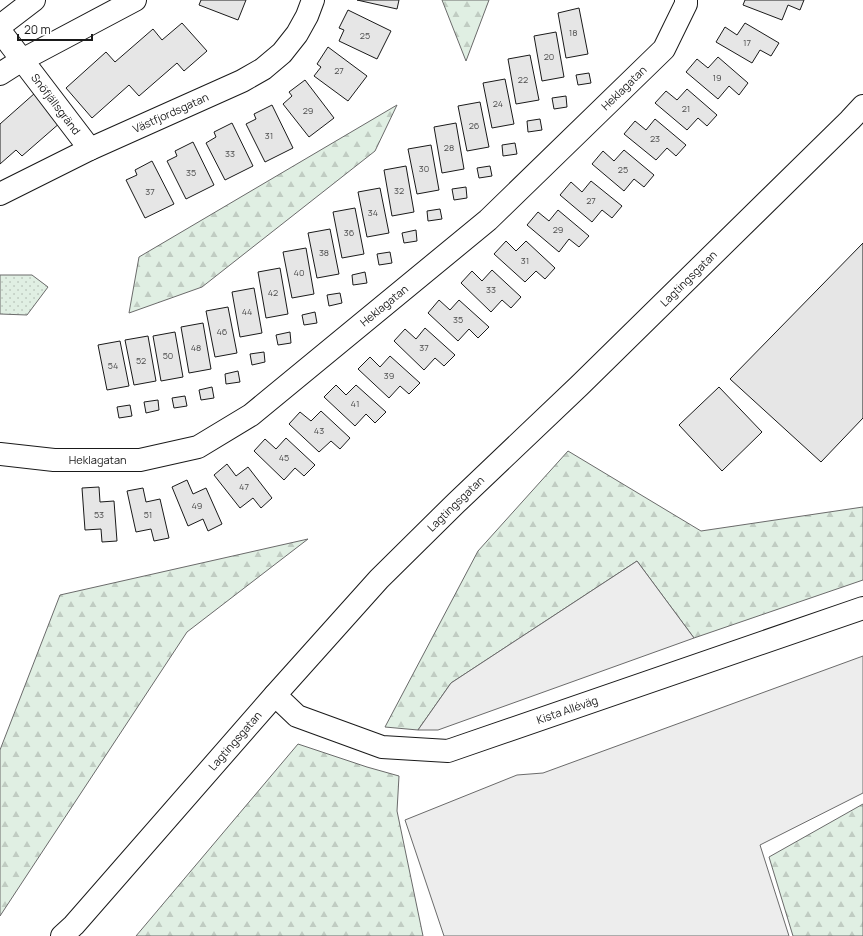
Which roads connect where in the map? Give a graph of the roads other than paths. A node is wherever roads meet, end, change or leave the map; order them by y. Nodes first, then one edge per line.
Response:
1 (34, 0) edge
2 (135, 0) edge
3 (313, 0) edge
4 (686, 0) edge
5 (0, 26) edge
6 (0, 31) edge
7 (22, 60) junction
8 (0, 74) edge
9 (863, 106) edge
10 (90, 149) junction
11 (0, 194) edge
12 (0, 454) edge
13 (863, 608) edge
14 (275, 695) junction
15 (68, 932) edge

1 - 5 street
2 - 7 street
3 - 10 street, Västfjordsgatan
4 - 12 street, Heklagatan
6 - 7 street, Snöfjällsgränd
7 - 8 street
7 - 10 street, Snöfjällsgränd
9 - 14 street, Lagtingsgatan
10 - 11 street, Västfjordsgatan
13 - 14 street, Kista Alléväg
14 - 15 street, Lagtingsgatan

